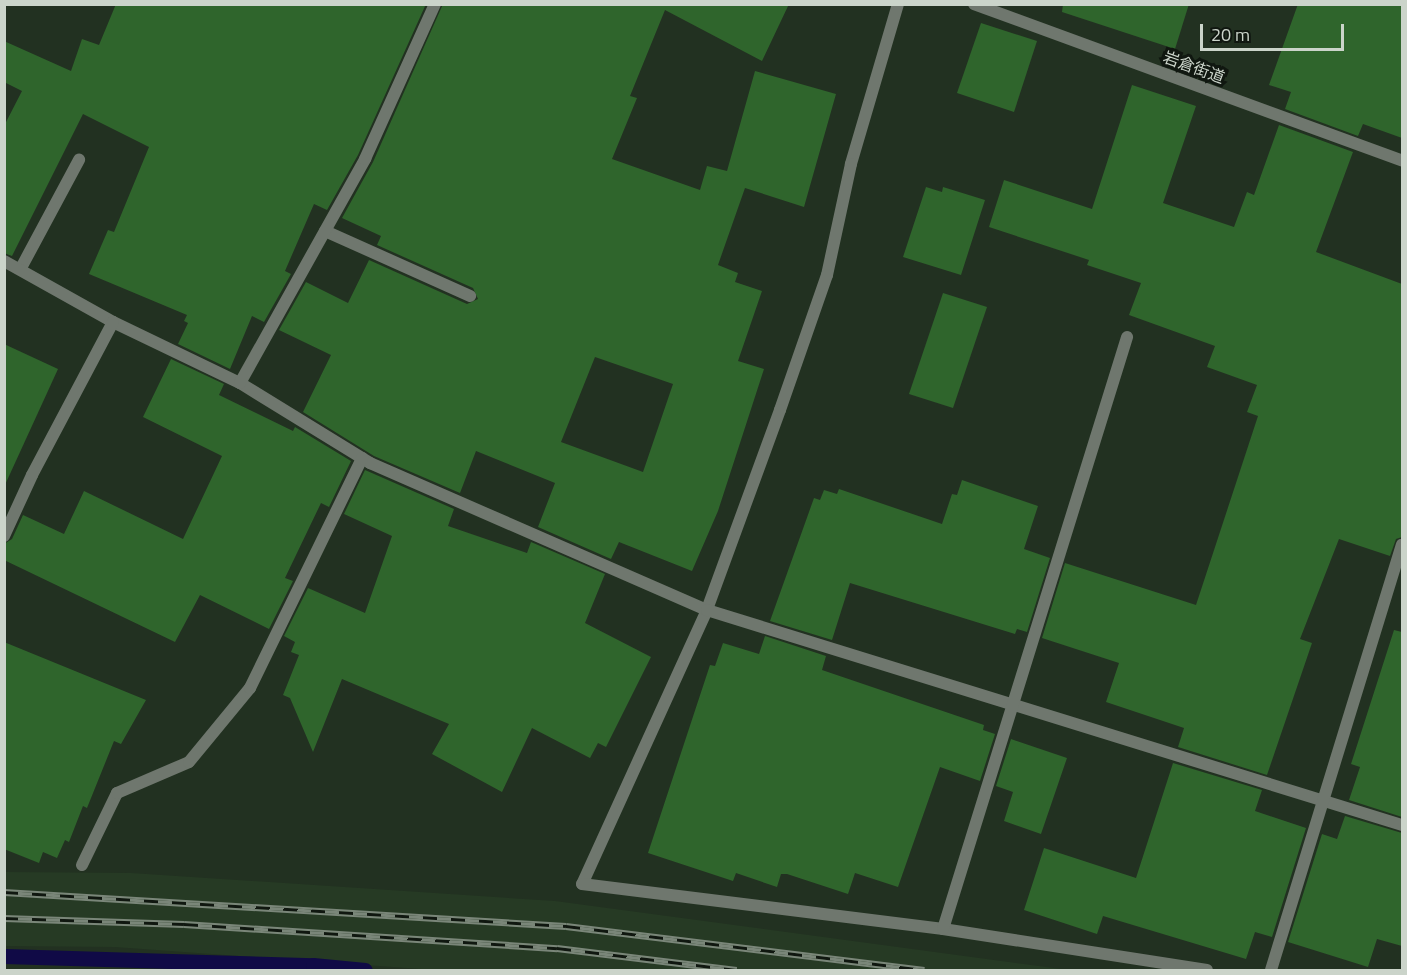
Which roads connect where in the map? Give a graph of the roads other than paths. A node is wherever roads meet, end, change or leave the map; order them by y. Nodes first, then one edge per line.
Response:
1 (435, 4) edge
2 (898, 4) edge
3 (974, 4) edge
4 (80, 160) dead end
5 (1402, 160) edge
6 (325, 231) junction
7 (4, 261) edge
8 (21, 268) junction
9 (470, 296) dead end
10 (113, 321) junction
11 (1127, 337) dead end
12 (240, 383) junction
13 (362, 458) junction
14 (4, 536) edge
15 (1402, 545) edge
16 (707, 610) junction
17 (1013, 704) junction
18 (1323, 800) junction
19 (1402, 825) edge
20 (82, 865) dead end
21 (943, 929) junction
22 (1207, 970) edge
23 (1271, 970) edge

1 - 6 street
2 - 16 street
3 - 5 street, 岩倉街道
4 - 8 street
6 - 9 street
6 - 12 street
7 - 8 street
8 - 10 street
10 - 12 street
10 - 14 street
11 - 17 street
12 - 13 street
13 - 16 street
13 - 20 street
15 - 18 street
16 - 17 street
16 - 21 street
17 - 18 street
17 - 21 street
18 - 19 street
18 - 23 street
21 - 22 street

